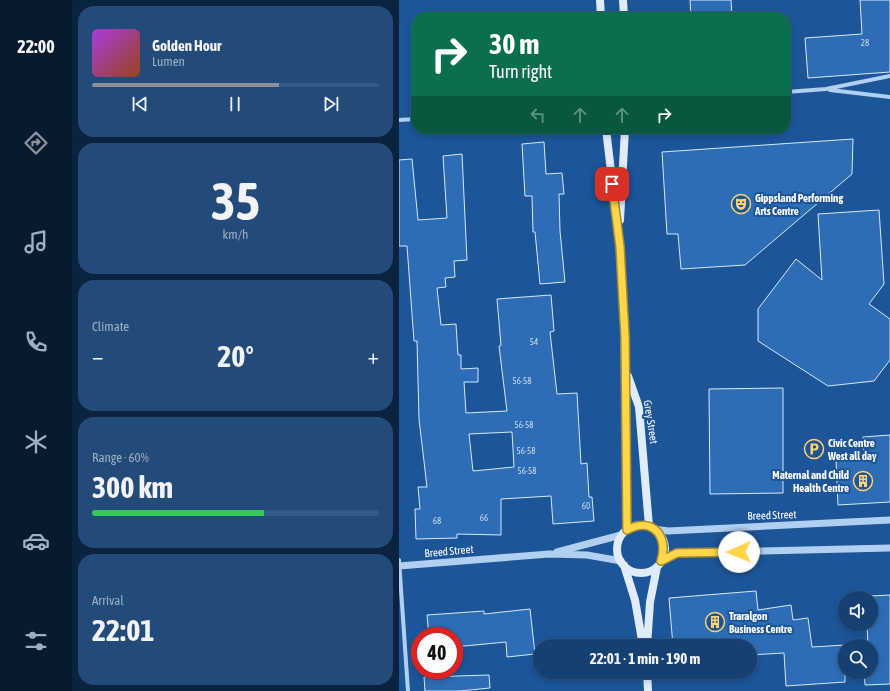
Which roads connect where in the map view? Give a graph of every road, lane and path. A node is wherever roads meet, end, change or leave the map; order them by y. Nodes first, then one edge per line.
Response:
1 (600, 0) edge
2 (623, 0) edge
3 (601, 12) edge
4 (624, 12) edge
5 (890, 76) edge
6 (826, 89) junction
7 (791, 92) edge
8 (890, 97) edge
9 (411, 119) edge
10 (399, 120) edge
11 (607, 134) edge
12 (625, 134) edge
13 (620, 247) junction
14 (626, 370) junction
15 (890, 520) edge
16 (652, 528) junction
17 (624, 532) junction
18 (890, 548) edge
19 (549, 554) junction
20 (399, 560) edge
21 (622, 563) junction
22 (659, 564) junction
23 (399, 566) edge
24 (642, 639) edge
25 (647, 639) edge
26 (647, 679) edge
27 (408, 691) edge
28 (648, 691) edge

1 - 3 main road
2 - 4 main road
5 - 6 street
6 - 7 street
6 - 8 street
9 - 10 street
11 - 13 main road, Grey Street
12 - 13 main road, Grey Street
13 - 14 main road, Grey Street
14 - 16 main road, Grey Street
14 - 17 main road, Grey Street
15 - 16 street, Breed Street
16 - 17 main road
16 - 22 main road
17 - 19 street, Breed Street
17 - 21 main road
18 - 22 street
19 - 21 street, Breed Street
19 - 23 street, Breed Street
20 - 23 street
21 - 22 main road
21 - 24 main road
22 - 25 main road
23 - 27 street
26 - 28 main road

